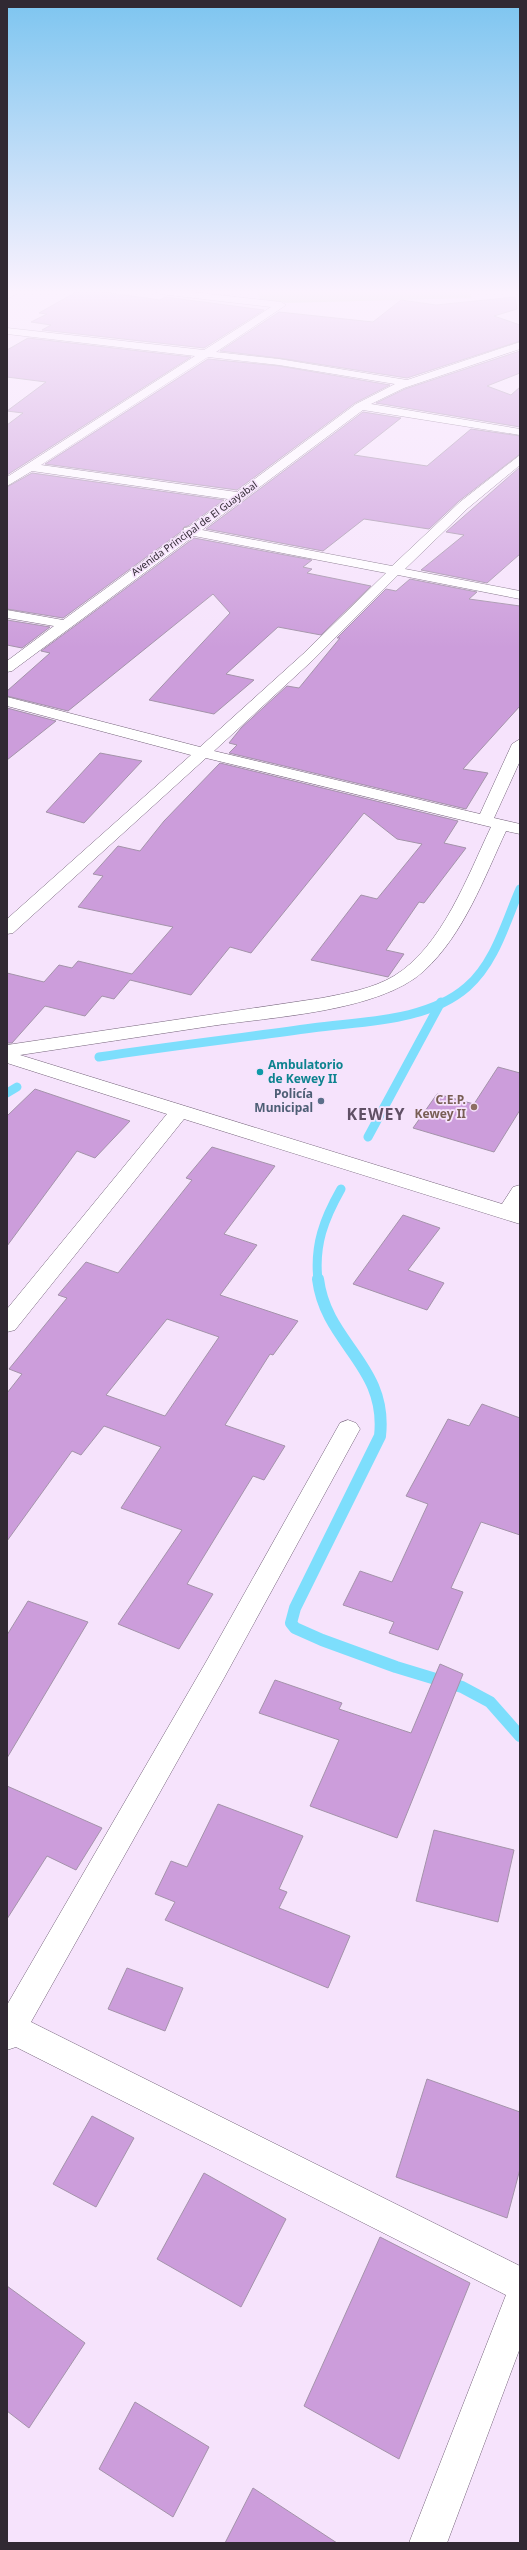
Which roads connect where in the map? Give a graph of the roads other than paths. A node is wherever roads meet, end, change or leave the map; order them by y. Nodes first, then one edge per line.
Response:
1 (117, 410) edge
2 (355, 410) edge
3 (385, 410) edge
4 (520, 432) edge
5 (520, 459) edge
6 (29, 467) junction
7 (7, 482) edge
8 (237, 496) junction
9 (189, 531) junction
10 (394, 571) junction
11 (520, 595) edge
12 (7, 614) edge
13 (64, 624) junction
14 (7, 668) edge
15 (7, 701) edge
16 (520, 744) edge
17 (202, 752) junction
18 (493, 822) junction
19 (520, 829) edge
20 (7, 929) edge
21 (7, 1051) edge
22 (7, 1057) edge
23 (180, 1111) junction
24 (520, 1192) edge
25 (514, 1215) edge
26 (7, 1324) edge
27 (348, 1429) dead end
28 (8, 2030) edge
29 (520, 2284) edge
30 (520, 2302) edge
31 (428, 2543) edge

1 - 6 street
2 - 8 street, Avenida Principal de El Guayabal
3 - 4 street
5 - 10 street
6 - 7 street
6 - 8 street
8 - 9 street, Avenida Principal de El Guayabal
9 - 10 street
9 - 13 street, Avenida Principal de El Guayabal
10 - 11 street
10 - 17 street
12 - 13 street
13 - 14 street, Avenida Principal de El Guayabal
15 - 17 street
16 - 18 street
17 - 18 street
17 - 20 street
18 - 19 street
18 - 21 street
22 - 23 street
23 - 25 street
23 - 26 street
24 - 25 street
27 - 28 street
28 - 29 street
30 - 31 street

